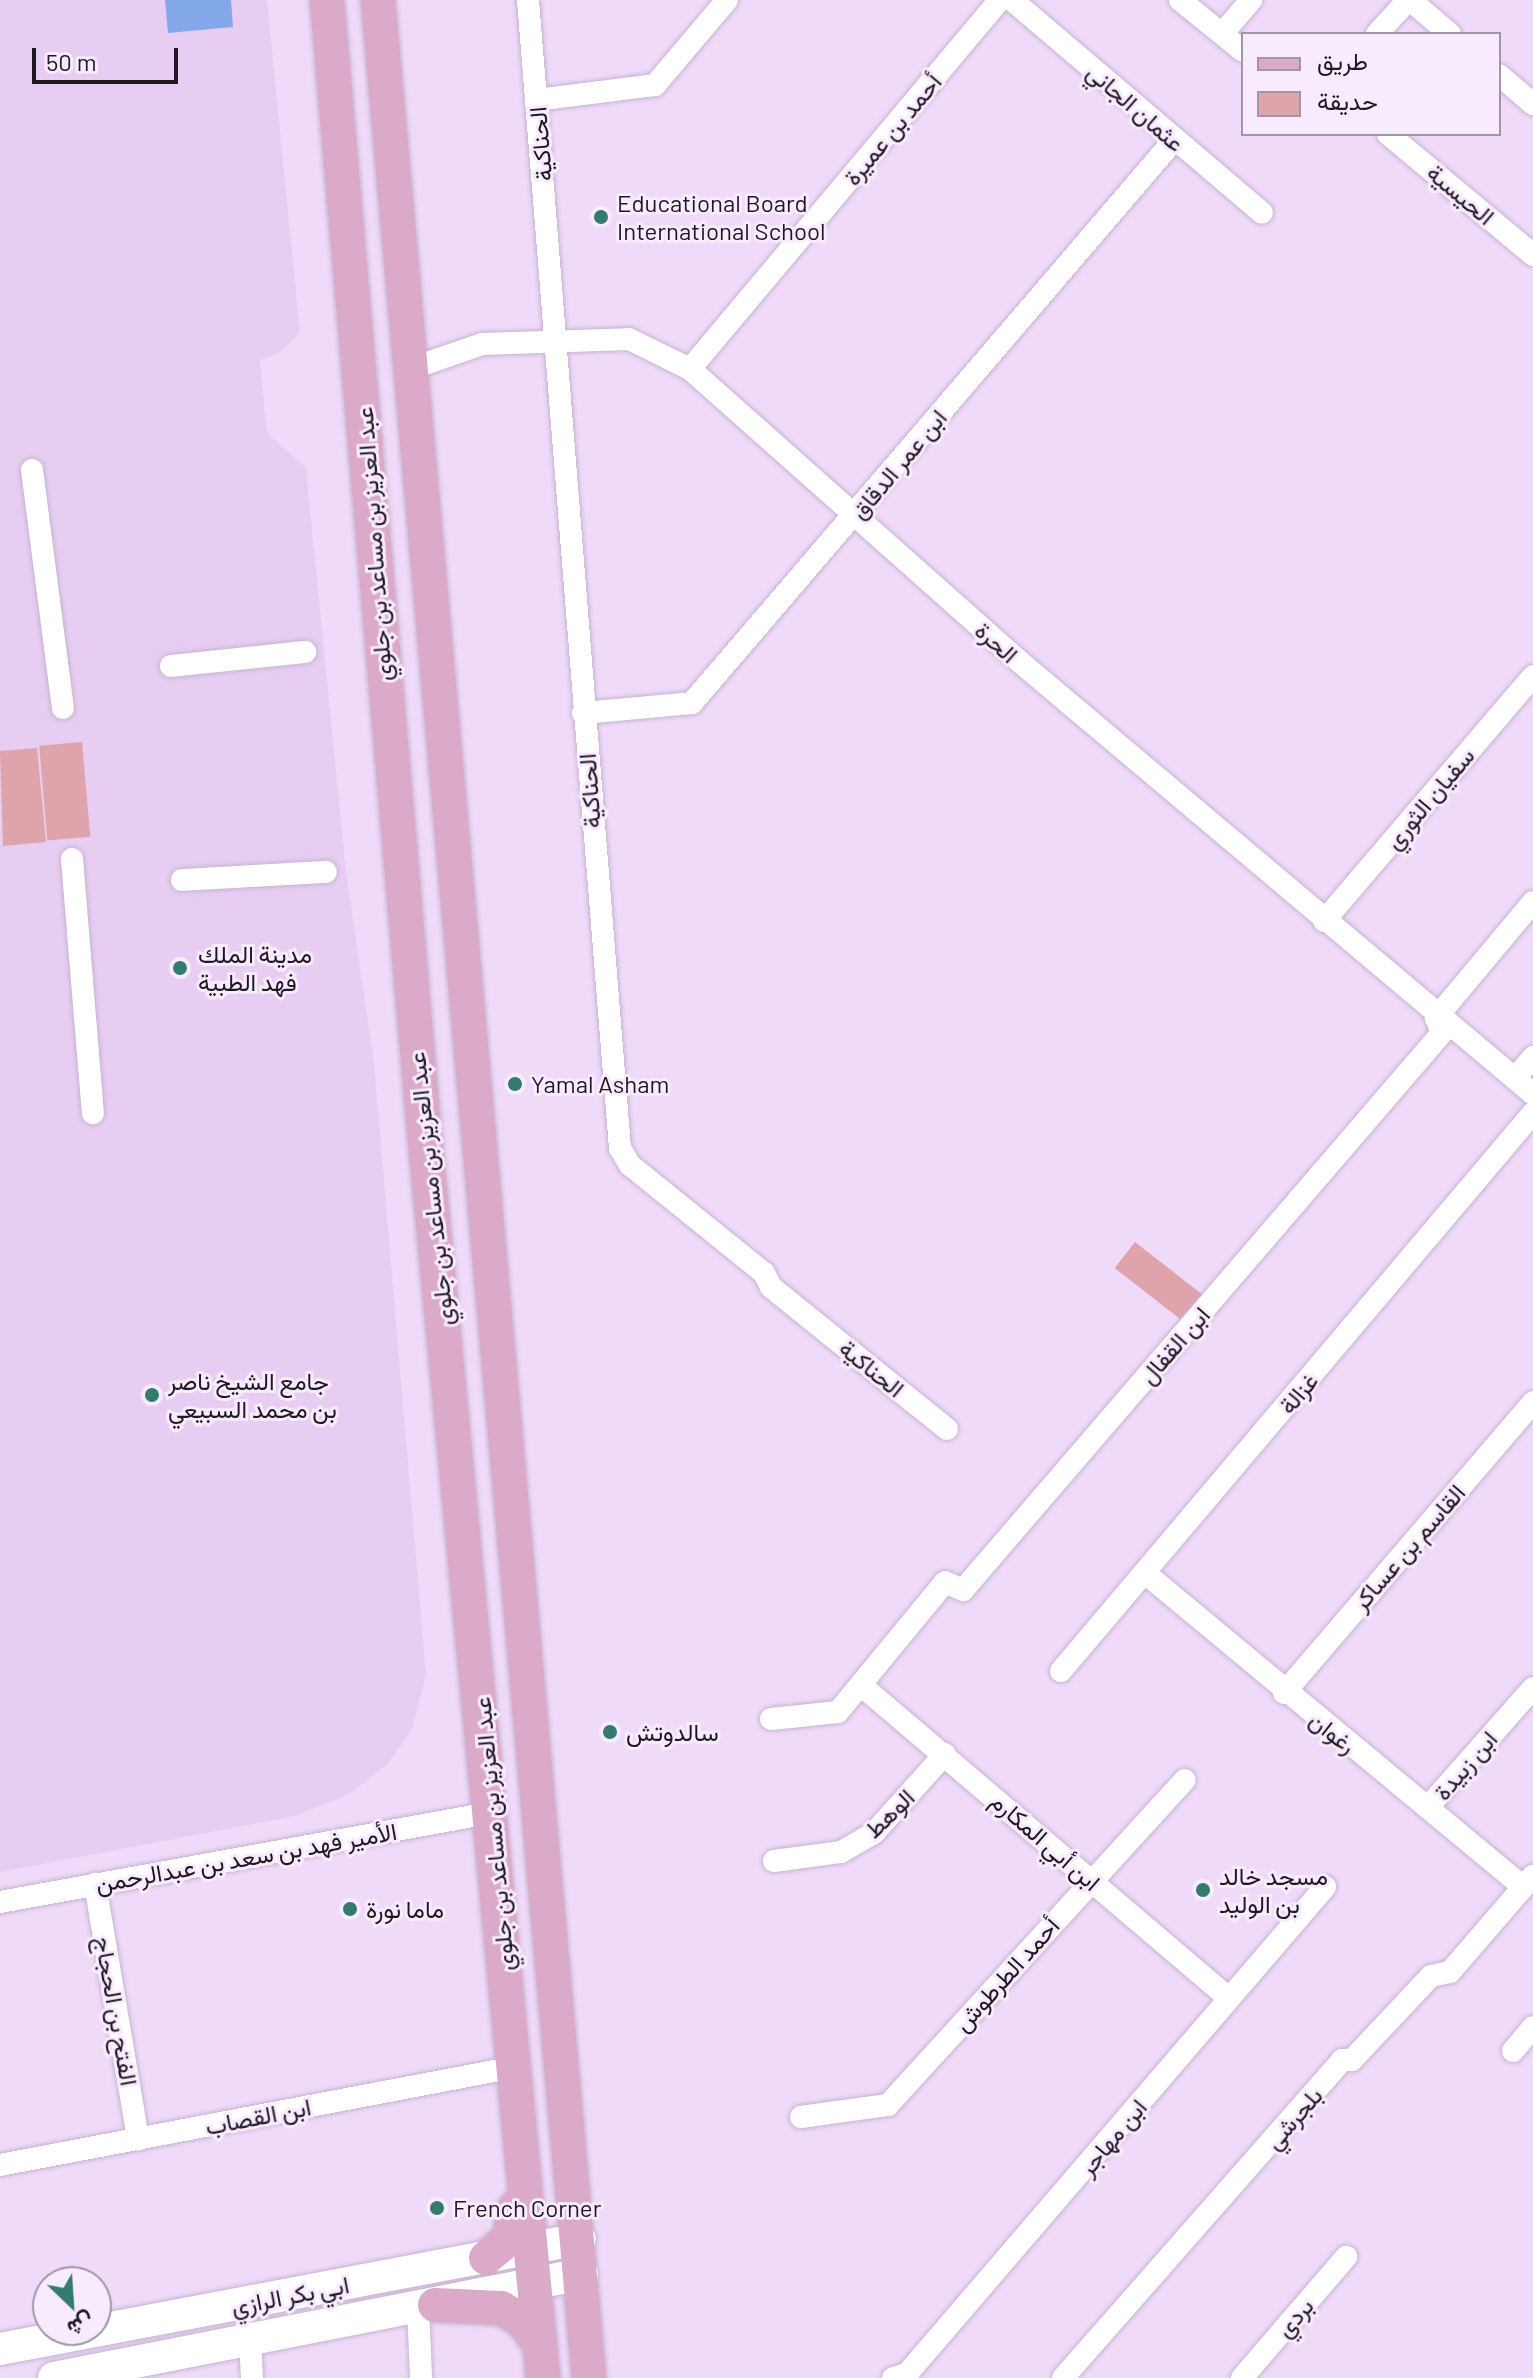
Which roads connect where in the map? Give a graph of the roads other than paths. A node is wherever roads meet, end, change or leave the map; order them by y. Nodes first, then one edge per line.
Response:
1 (327, 0) edge
2 (378, 0) edge
3 (528, 0) edge
4 (727, 0) edge
5 (1000, 0) edge
6 (1012, 0) edge
7 (1180, 0) edge
8 (1251, 0) edge
9 (1409, 0) edge
10 (1379, 32) edge
11 (1448, 32) edge
12 (1222, 34) junction
13 (1241, 49) edge
14 (1501, 77) edge
15 (536, 100) junction
16 (1533, 104) edge
17 (1390, 136) edge
18 (1174, 140) junction
19 (1262, 213) dead end
20 (1533, 255) edge
21 (558, 342) junction
22 (410, 369) junction
23 (690, 369) junction
24 (32, 470) dead end
25 (856, 514) junction
26 (305, 652) dead end
27 (171, 666) dead end
28 (1533, 676) edge
29 (63, 708) dead end
30 (583, 713) junction
31 (72, 859) dead end
32 (326, 872) dead end
33 (182, 880) dead end
34 (1533, 902) edge
35 (1324, 921) junction
36 (1436, 1018) junction
37 (1533, 1057) edge
38 (1515, 1078) junction
39 (1533, 1094) edge
40 (93, 1113) dead end
41 (1533, 1113) edge
42 (1533, 1402) edge
43 (947, 1429) dead end
44 (1145, 1573) junction
45 (1061, 1671) dead end
46 (862, 1686) junction
47 (1533, 1688) edge
48 (1284, 1693) junction
49 (771, 1719) dead end
50 (945, 1754) junction
51 (1185, 1780) dead end
52 (1429, 1806) junction
53 (492, 1813) junction
54 (774, 1861) dead end
55 (1091, 1879) junction
56 (1528, 1882) edge
57 (95, 1884) junction
58 (1325, 1887) dead end
59 (0, 1902) edge
60 (1228, 1998) junction
61 (1533, 2027) edge
62 (1513, 2051) dead end
63 (515, 2067) junction
64 (801, 2117) dead end
65 (138, 2139) junction
66 (0, 2165) edge
67 (526, 2199) junction
68 (580, 2239) junction
69 (1346, 2257) dead end
70 (486, 2258) junction
71 (534, 2265) junction
72 (582, 2274) junction
73 (427, 2306) junction
74 (250, 2340) junction
75 (0, 2349) edge
76 (542, 2362) edge
77 (54, 2378) edge
78 (252, 2378) edge
79 (421, 2378) edge
80 (589, 2378) edge
81 (893, 2378) edge
82 (1063, 2378) edge
83 (1242, 2378) edge

1 - 53 main road, عبد العزيز بن مساعد بن جلوي
2 - 22 main road, عبد العزيز بن مساعد بن جلوي
3 - 15 street, الحناكية
4 - 15 street
5 - 23 street, أحمد بن عميرة
6 - 18 street, عثمان الجاني
7 - 12 street
8 - 12 street
9 - 10 street
9 - 11 street
12 - 13 street
14 - 16 street
15 - 21 street, الحناكية
17 - 20 street, الحيسية
18 - 19 street, عثمان الجاني
18 - 25 street, ابن عمر الدقاق
21 - 22 street, الحرة
21 - 23 street, الحرة
21 - 30 street, الحناكية
22 - 68 main road, عبد العزيز بن مساعد بن جلوي
23 - 25 street, الحرة
24 - 29 street
25 - 30 street, ابن عمر الدقاق
25 - 35 street, الحرة
26 - 27 street
28 - 35 street, سفيان الثوري
30 - 43 street, الحناكية
31 - 40 street
32 - 33 street
34 - 36 street, ابن القفال
35 - 36 street, الحرة
36 - 38 street, الحرة
36 - 46 street, ابن القفال
37 - 38 street
38 - 39 street, الحرة
41 - 44 street, غزالة
42 - 48 street, القاسم بن عساكر
44 - 45 street, غزالة
44 - 48 street, رغوان
46 - 49 street, ابن القفال
46 - 50 street, ابن أبي المكارم
47 - 52 street, ابن زبيدة
48 - 52 street, رغوان
50 - 54 street, الوهط
50 - 55 street, ابن أبي المكارم
51 - 55 street, أحمد الطرطوش
52 - 56 street, رغوان
53 - 57 street, الأمير فهد بن سعد بن عبدالرحمن
53 - 63 main road, عبد العزيز بن مساعد بن جلوي
55 - 60 street, ابن أبي المكارم
55 - 64 street, أحمد الطرطوش
56 - 82 street, بلجرشي
57 - 59 street, الأمير فهد بن سعد بن عبدالرحمن
57 - 65 street, الفتح بن الحجاج
58 - 60 street, ابن مهاجر
60 - 81 street, ابن مهاجر
61 - 62 street
63 - 65 street, ابن القصاب
63 - 67 main road, عبد العزيز بن مساعد بن جلوي
65 - 66 street, ابن القصاب
67 - 70 main road
67 - 71 main road, عبد العزيز بن مساعد بن جلوي
68 - 71 street, ابي بكر الرازي
68 - 72 main road, عبد العزيز بن مساعد بن جلوي
69 - 83 street, بردي
70 - 71 street, ابي بكر الرازي
70 - 75 street, ابي بكر الرازي
71 - 72 street, ابي بكر الرازي
71 - 73 street, ابي بكر الرازي
71 - 76 main road, عبد العزيز بن مساعد بن جلوي
72 - 80 main road, عبد العزيز بن مساعد بن جلوي
73 - 74 street, ابي بكر الرازي
73 - 76 main road
73 - 79 street
74 - 77 street, ابي بكر الرازي
74 - 78 street

